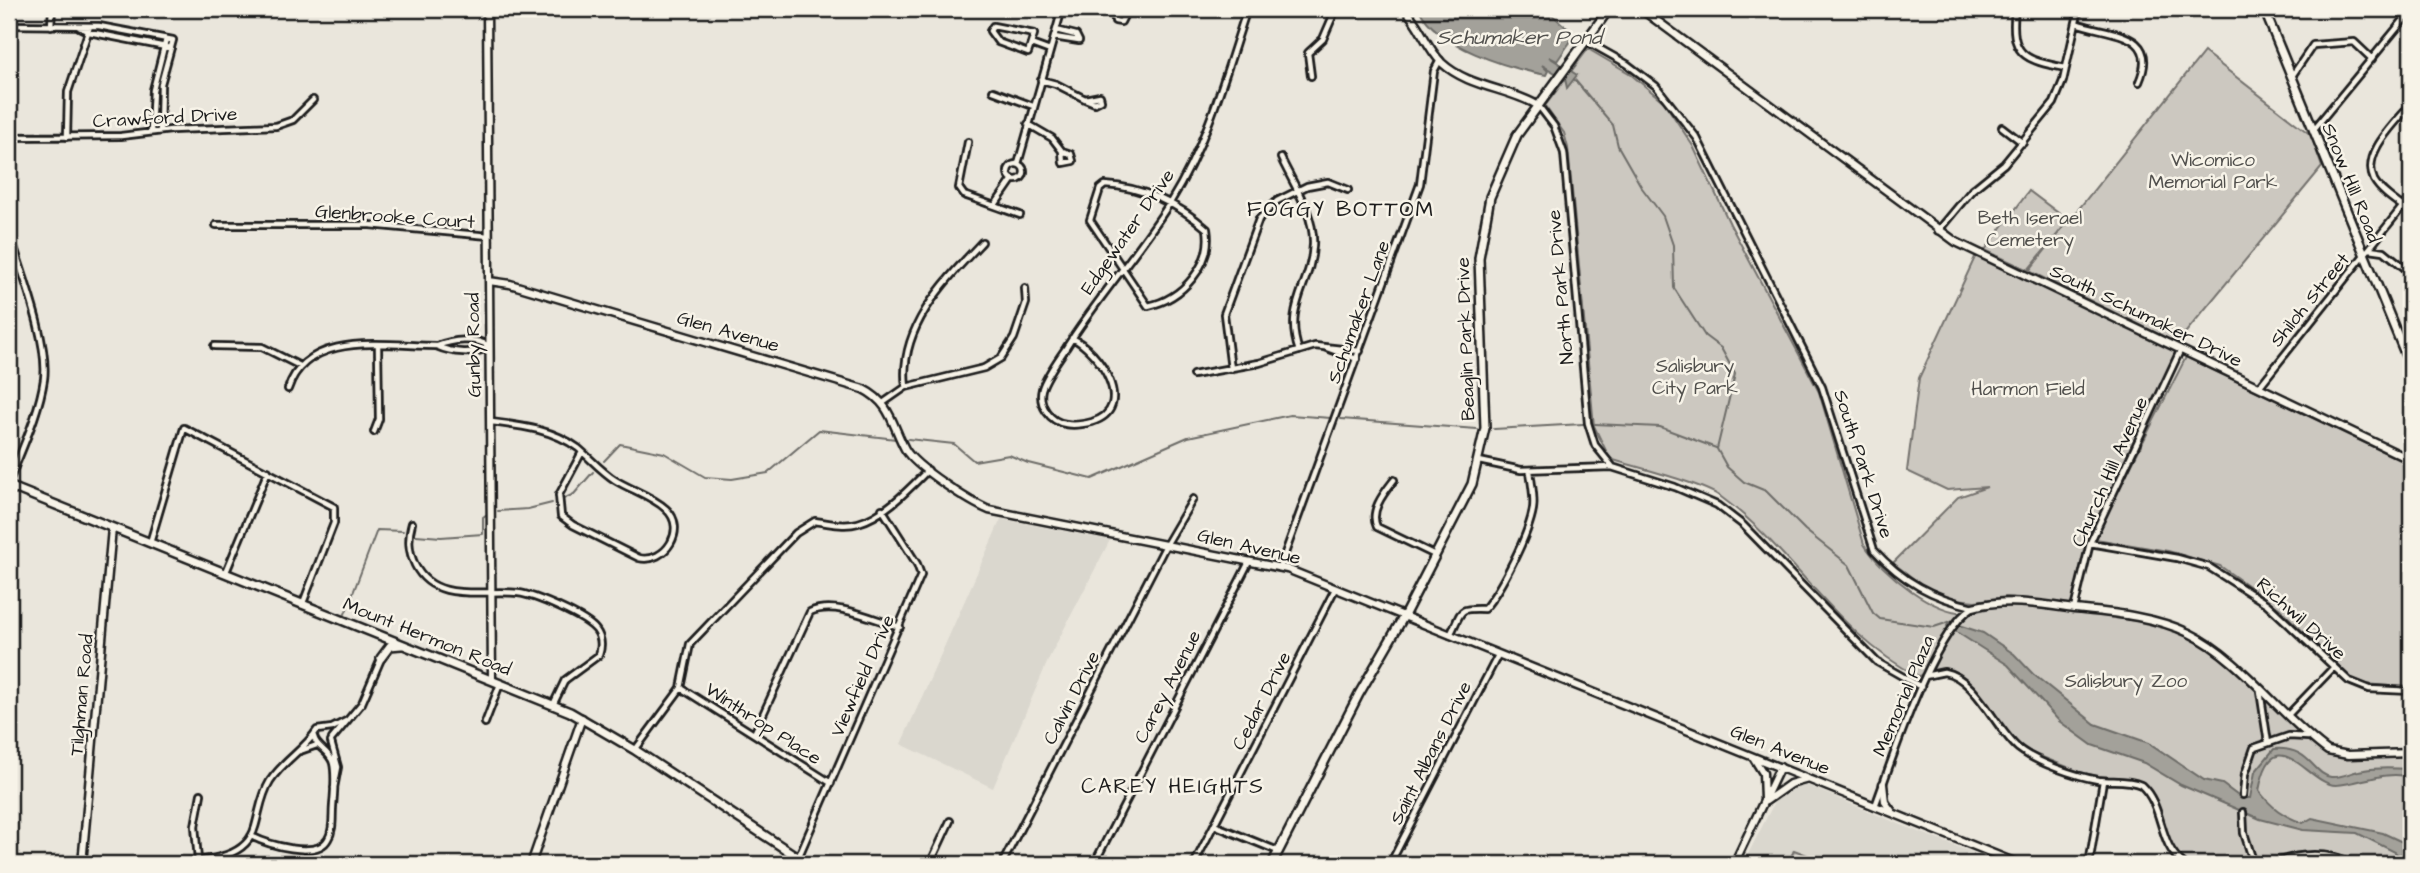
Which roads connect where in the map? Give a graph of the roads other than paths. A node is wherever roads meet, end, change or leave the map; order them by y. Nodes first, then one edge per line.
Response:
1 (51, 9) edge
2 (487, 9) edge
3 (1062, 9) edge
4 (1247, 9) edge
5 (1336, 9) edge
6 (1405, 9) edge
7 (1609, 9) edge
8 (1641, 9) edge
9 (2015, 9) edge
10 (2079, 9) edge
11 (2264, 9) edge
12 (2400, 9) edge
13 (2410, 13) edge
14 (2076, 23) junction
15 (9, 25) edge
16 (51, 26) junction
17 (90, 26) junction
18 (79, 27) junction
19 (1056, 30) junction
20 (89, 32) junction
21 (1054, 37) junction
22 (1585, 41) junction
23 (1031, 44) junction
24 (168, 48) junction
25 (1050, 51) junction
26 (2372, 59) junction
27 (1440, 60) junction
28 (2066, 68) junction
29 (1311, 76) dead end
30 (2291, 77) junction
31 (1041, 80) junction
32 (2139, 82) dead end
33 (993, 91) dead end
34 (1085, 99) dead end
35 (313, 100) dead end
36 (2411, 104) edge
37 (1537, 105) junction
38 (1033, 106) junction
39 (1028, 124) junction
40 (2002, 127) dead end
41 (2314, 130) junction
42 (160, 131) junction
43 (151, 132) junction
44 (9, 137) edge
45 (67, 137) junction
46 (968, 142) dead end
47 (2023, 143) junction
48 (1062, 151) dead end
49 (1281, 158) dead end
50 (1018, 164) junction
51 (1013, 179) junction
52 (1348, 190) dead end
53 (1296, 191) junction
54 (2411, 196) edge
55 (1170, 203) junction
56 (995, 205) junction
57 (2403, 206) junction
58 (2411, 213) edge
59 (1020, 215) dead end
60 (216, 225) dead end
61 (9, 231) edge
62 (1938, 231) junction
63 (489, 236) junction
64 (982, 242) dead end
65 (2369, 248) junction
66 (2363, 256) junction
67 (1122, 268) junction
68 (2411, 273) edge
69 (489, 281) junction
70 (1025, 288) dead end
71 (1072, 338) junction
72 (215, 346) dead end
73 (379, 346) junction
74 (436, 346) junction
75 (490, 346) junction
76 (1320, 346) junction
77 (1299, 351) junction
78 (1360, 351) junction
79 (2180, 351) junction
80 (1357, 359) junction
81 (2411, 364) edge
82 (300, 366) junction
83 (1231, 369) junction
84 (1193, 375) dead end
85 (906, 387) junction
86 (2258, 388) junction
87 (288, 389) dead end
88 (883, 404) junction
89 (491, 422) junction
90 (374, 432) dead end
91 (582, 452) junction
92 (2411, 460) edge
93 (1479, 461) junction
94 (1612, 467) junction
95 (928, 470) junction
96 (1530, 470) junction
97 (268, 471) junction
98 (1394, 480) dead end
99 (9, 484) edge
100 (1193, 499) dead end
101 (882, 509) junction
102 (412, 523) dead end
103 (112, 528) junction
104 (150, 542) junction
105 (2090, 543) junction
106 (1166, 545) junction
107 (1435, 555) junction
108 (1250, 561) junction
109 (1280, 567) junction
110 (226, 572) junction
111 (1336, 588) junction
112 (491, 593) junction
113 (303, 603) junction
114 (1973, 607) junction
115 (2074, 609) junction
116 (1404, 616) junction
117 (900, 627) junction
118 (369, 631) junction
119 (1450, 635) junction
120 (388, 638) junction
121 (406, 645) junction
122 (382, 655) junction
123 (1498, 655) junction
124 (2334, 667) junction
125 (1925, 676) junction
126 (492, 680) junction
127 (500, 684) junction
128 (1921, 687) junction
129 (681, 688) junction
130 (2260, 691) junction
131 (2411, 691) edge
132 (554, 705) junction
133 (2288, 715) junction
134 (582, 718) junction
135 (348, 720) junction
136 (485, 723) dead end
137 (327, 729) junction
138 (754, 734) junction
139 (314, 737) junction
140 (2309, 737) junction
141 (332, 741) junction
142 (2268, 743) junction
143 (319, 746) junction
144 (635, 750) junction
145 (296, 753) junction
146 (2411, 753) edge
147 (1752, 756) junction
148 (1780, 767) junction
149 (1809, 779) junction
150 (2104, 781) junction
151 (831, 783) junction
152 (1883, 784) junction
153 (334, 789) junction
154 (201, 794) dead end
155 (2243, 795) dead end
156 (1764, 802) junction
157 (1875, 806) junction
158 (2243, 812) dead end
159 (1894, 814) junction
160 (950, 821) dead end
161 (1214, 825) junction
162 (251, 836) junction
163 (1278, 851) junction
164 (798, 858) junction
165 (198, 860) junction
166 (83, 863) edge
167 (113, 864) edge
168 (168, 864) edge
169 (462, 864) edge
170 (493, 864) edge
171 (531, 864) edge
172 (808, 864) edge
173 (930, 864) edge
174 (1002, 864) edge
175 (1094, 864) edge
176 (1194, 864) edge
177 (1272, 864) edge
178 (1390, 864) edge
179 (1734, 864) edge
180 (2019, 864) edge
181 (2089, 864) edge
182 (2183, 864) edge
183 (2254, 864) edge
184 (2273, 864) edge
185 (2355, 864) edge

1 - 16 street
2 - 63 street, Gunby Road
3 - 19 street
4 - 55 street, Edgewater Drive
5 - 29 street
6 - 27 street
7 - 22 main road, Beaglin Park Drive
8 - 62 street, South Schumaker Drive
9 - 28 street
10 - 14 street
11 - 30 main road, Snow Hill Road
12 - 13 street
13 - 26 street
14 - 28 street
14 - 32 street
15 - 16 street
16 - 18 street
17 - 18 street
17 - 20 street
17 - 24 street
18 - 20 street
19 - 21 street
19 - 21 street
20 - 24 street
20 - 45 street
21 - 25 street
22 - 37 main road, Beaglin Park Drive
22 - 114 street, South Park Drive
23 - 23 street
23 - 25 street
24 - 42 street
24 - 43 street
25 - 31 street
26 - 30 street
26 - 41 street
27 - 37 street
27 - 78 street, Schumaker Lane
28 - 47 street
30 - 41 main road, Snow Hill Road
31 - 34 street
31 - 38 street
33 - 38 street
35 - 42 street, Crawford Drive
36 - 57 street
37 - 93 main road, Beaglin Park Drive
37 - 94 street, North Park Drive
38 - 39 street
39 - 48 street
39 - 50 street
40 - 47 street
41 - 66 main road, Snow Hill Road
42 - 43 street, Crawford Drive
43 - 45 street, Crawford Drive
44 - 45 street, Crawford Drive
46 - 56 street
47 - 62 street
49 - 53 street
50 - 51 street
50 - 51 street
51 - 56 street
52 - 53 street
53 - 77 street
53 - 83 street
54 - 57 street, Shiloh Street
55 - 67 street, Edgewater Drive
55 - 67 street
55 - 67 street
56 - 59 street
57 - 58 street
57 - 65 street, Shiloh Street
60 - 63 street, Glenbrooke Court
61 - 99 street
62 - 79 street, South Schumaker Drive
63 - 69 street, Gunby Road
64 - 85 street
65 - 66 street, Shiloh Street
65 - 68 street
66 - 81 main road, Snow Hill Road
66 - 86 street, Shiloh Street
67 - 71 street, Edgewater Drive
69 - 75 street, Gunby Road
69 - 88 street, Glen Avenue
70 - 85 street
71 - 71 street, Edgewater Drive
72 - 82 street
73 - 74 street
73 - 82 street
73 - 90 street
74 - 75 street
74 - 75 street
75 - 89 street, Gunby Road
76 - 77 street
76 - 78 street
76 - 80 street
77 - 83 street
78 - 80 street, Schumaker Lane
79 - 86 street, South Schumaker Drive
79 - 105 street, Church Hill Avenue
80 - 109 street, Schumaker Lane
82 - 87 street
83 - 84 street
85 - 88 street
86 - 92 street, South Schumaker Drive
88 - 95 street, Glen Avenue
89 - 91 street
89 - 112 street, Gunby Road
91 - 91 street
93 - 96 street
93 - 107 main road, Beaglin Park Drive
94 - 96 street
94 - 128 street
95 - 101 street
95 - 106 street, Glen Avenue
96 - 119 street
97 - 104 street
97 - 110 street
97 - 113 street
98 - 107 street
99 - 103 main road, Mount Hermon Road
100 - 106 street, Calvin Drive
101 - 117 street, Viewfield Drive
101 - 129 street
102 - 112 street
103 - 104 main road, Mount Hermon Road
103 - 166 street, Tilghman Road
104 - 110 main road, Mount Hermon Road
105 - 115 street, Church Hill Avenue
105 - 124 street, Richwil Drive
106 - 108 street, Glen Avenue
106 - 174 street, Calvin Drive
107 - 116 main road, Beaglin Park Drive
108 - 109 street, Glen Avenue
108 - 175 street, Carey Avenue
109 - 111 street, Glen Avenue
110 - 113 main road, Mount Hermon Road
111 - 116 street, Glen Avenue
111 - 161 street, Cedar Drive
112 - 126 street, Gunby Road
112 - 132 street
113 - 118 main road, Mount Hermon Road
114 - 115 street, South Park Drive
114 - 125 street, Memorial Plaza
115 - 130 street, South Park Drive
116 - 119 street, Glen Avenue
116 - 163 main road, Beaglin Park Drive
117 - 138 street
117 - 151 street, Viewfield Drive
118 - 120 main road, Mount Hermon Road
118 - 122 main road
119 - 123 street, Glen Avenue
120 - 121 main road, Mount Hermon Road
120 - 122 street
121 - 122 main road
121 - 126 main road, Mount Hermon Road
122 - 135 street
123 - 147 street, Glen Avenue
123 - 178 street, Saint Albans Drive
124 - 131 street, Richwil Drive
124 - 133 street
125 - 128 street, Memorial Plaza
125 - 150 street
126 - 127 main road, Mount Hermon Road
127 - 132 main road, Mount Hermon Road
127 - 136 street
128 - 152 street, Memorial Plaza
129 - 138 street, Winthrop Place
129 - 144 street
130 - 133 street, South Park Drive
130 - 142 street
132 - 134 main road, Mount Hermon Road
133 - 140 street, South Park Drive
134 - 144 main road, Mount Hermon Road
134 - 171 street
135 - 137 street
135 - 141 street
137 - 139 street
137 - 141 street
138 - 151 street, Winthrop Place
139 - 143 street
139 - 145 street
140 - 142 street
140 - 146 street, South Park Drive
141 - 143 street
141 - 153 street
142 - 155 street
143 - 145 street
143 - 153 street
144 - 164 main road, Mount Hermon Road
145 - 162 street
147 - 148 street, Glen Avenue
147 - 156 street
148 - 149 street, Glen Avenue
148 - 156 street
149 - 156 street
149 - 157 street, Glen Avenue
150 - 181 street
150 - 182 street
151 - 164 street, Viewfield Drive
152 - 157 street, Memorial Plaza
152 - 159 street
153 - 162 street
154 - 165 street
156 - 179 street
157 - 159 street, Glen Avenue
158 - 183 street
159 - 180 street, Glen Avenue
160 - 173 street
161 - 163 street
161 - 176 street, Cedar Drive
162 - 165 street
163 - 177 main road, Beaglin Park Drive
164 - 172 main road, Mount Hermon Road
165 - 168 street
166 - 167 street
169 - 170 street
184 - 185 street

